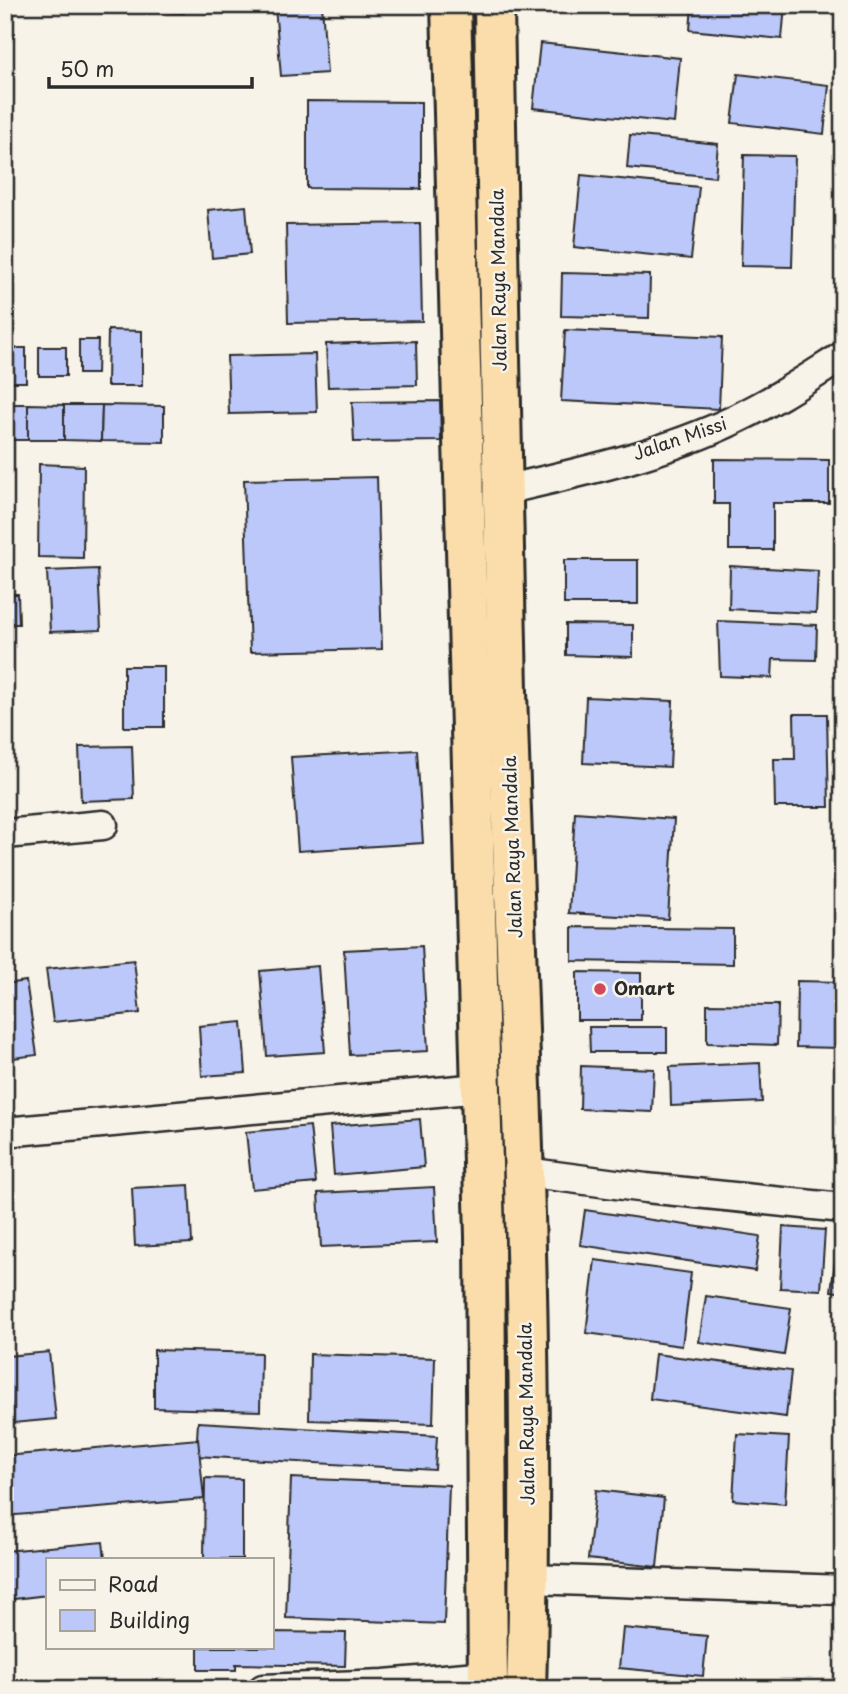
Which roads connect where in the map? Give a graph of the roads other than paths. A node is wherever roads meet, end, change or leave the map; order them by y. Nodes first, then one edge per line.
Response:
1 (451, 5) edge
2 (494, 5) edge
3 (843, 356) edge
4 (505, 490) junction
5 (103, 825) dead end
6 (5, 834) edge
7 (480, 1088) junction
8 (5, 1132) edge
9 (525, 1172) junction
10 (843, 1208) edge
11 (485, 1236) junction
12 (525, 1239) junction
13 (530, 1579) junction
14 (843, 1590) edge
15 (488, 1682) edge
16 (262, 1689) edge
17 (526, 1689) edge

1 - 7 highway
2 - 4 highway, Jalan Raya Mandala
3 - 4 street, Jalan Missi
4 - 9 highway, Jalan Raya Mandala
5 - 6 street
7 - 8 street
7 - 11 highway
9 - 10 street
9 - 12 highway, Jalan Raya Mandala
11 - 12 highway
11 - 15 highway
12 - 13 highway, Jalan Raya Mandala
13 - 14 street
13 - 17 highway, Jalan Raya Mandala
15 - 16 street

